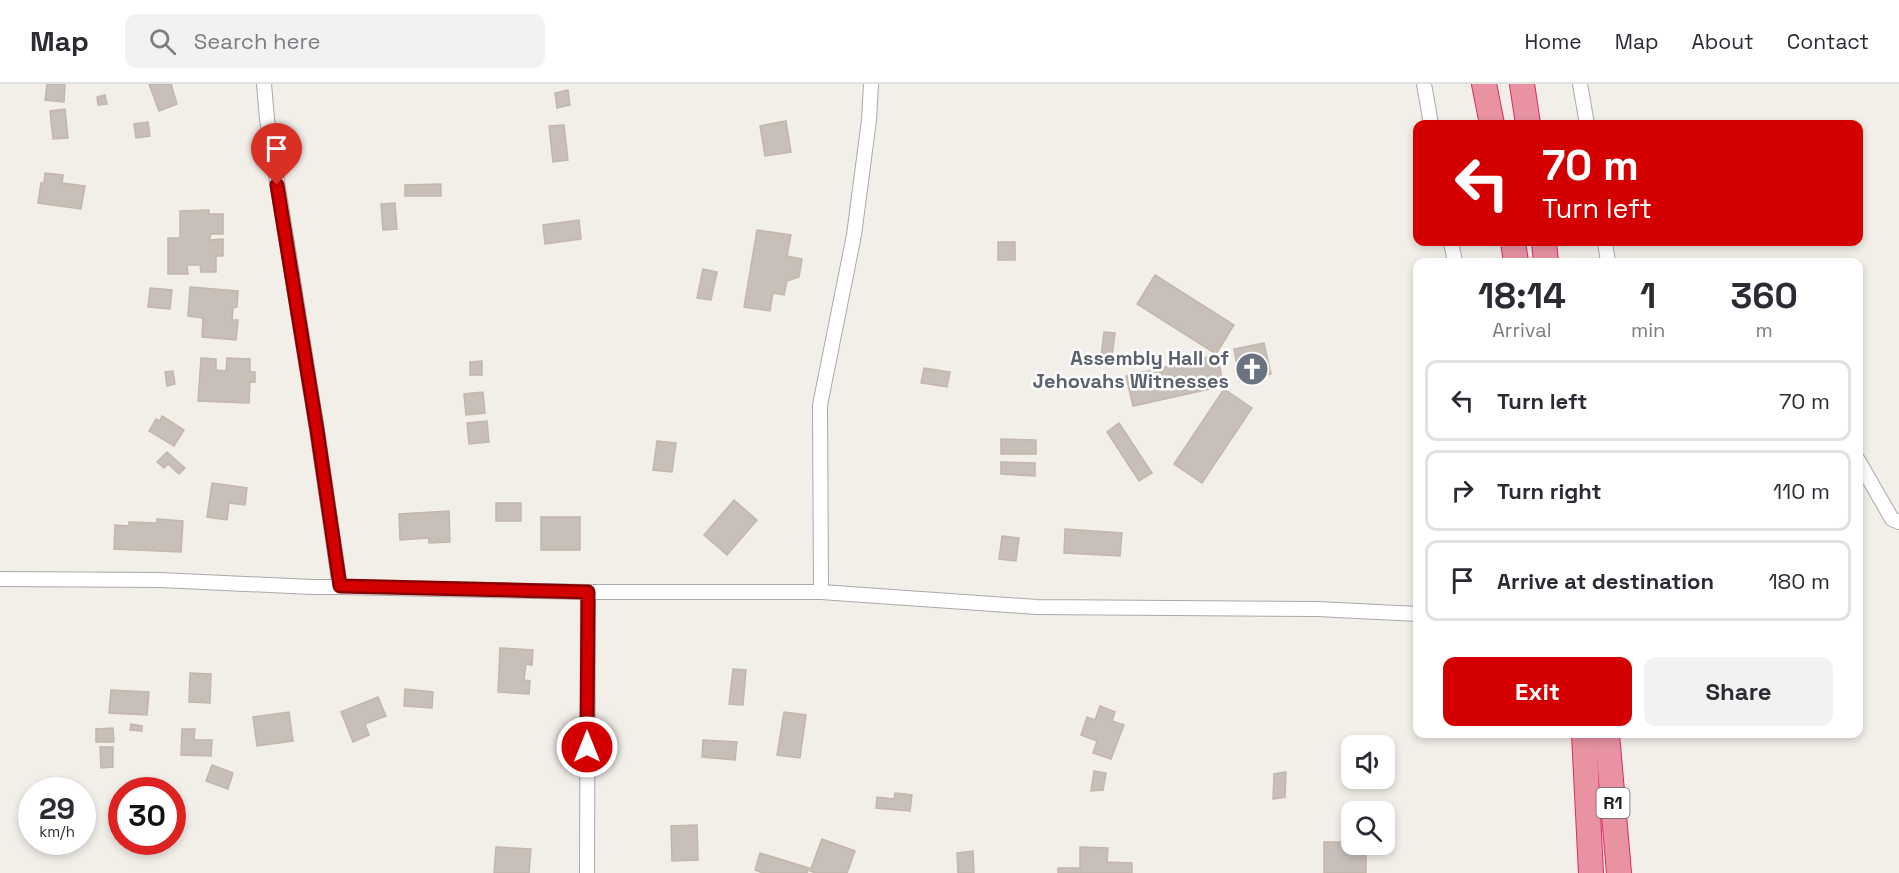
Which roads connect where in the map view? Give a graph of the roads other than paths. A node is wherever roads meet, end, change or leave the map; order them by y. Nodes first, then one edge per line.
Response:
1 (264, 84) edge
2 (871, 84) edge
3 (1424, 84) edge
4 (1484, 84) edge
5 (1522, 84) edge
6 (1580, 84) edge
7 (1430, 120) edge
8 (1491, 120) edge
9 (1527, 120) edge
10 (1586, 120) edge
11 (1863, 469) edge
12 (1899, 522) edge
13 (0, 579) edge
14 (340, 586) junction
15 (588, 592) junction
16 (821, 592) junction
17 (1413, 614) edge
18 (1584, 738) edge
19 (1607, 738) edge
20 (587, 873) edge
21 (1591, 873) edge
22 (1619, 873) edge

1 - 14 street
2 - 16 street
3 - 7 street
4 - 8 highway
5 - 9 highway
6 - 10 street
11 - 12 street
13 - 14 street
14 - 15 street
15 - 16 street
15 - 20 street
16 - 17 street
18 - 21 highway, R1
19 - 22 highway, R1

